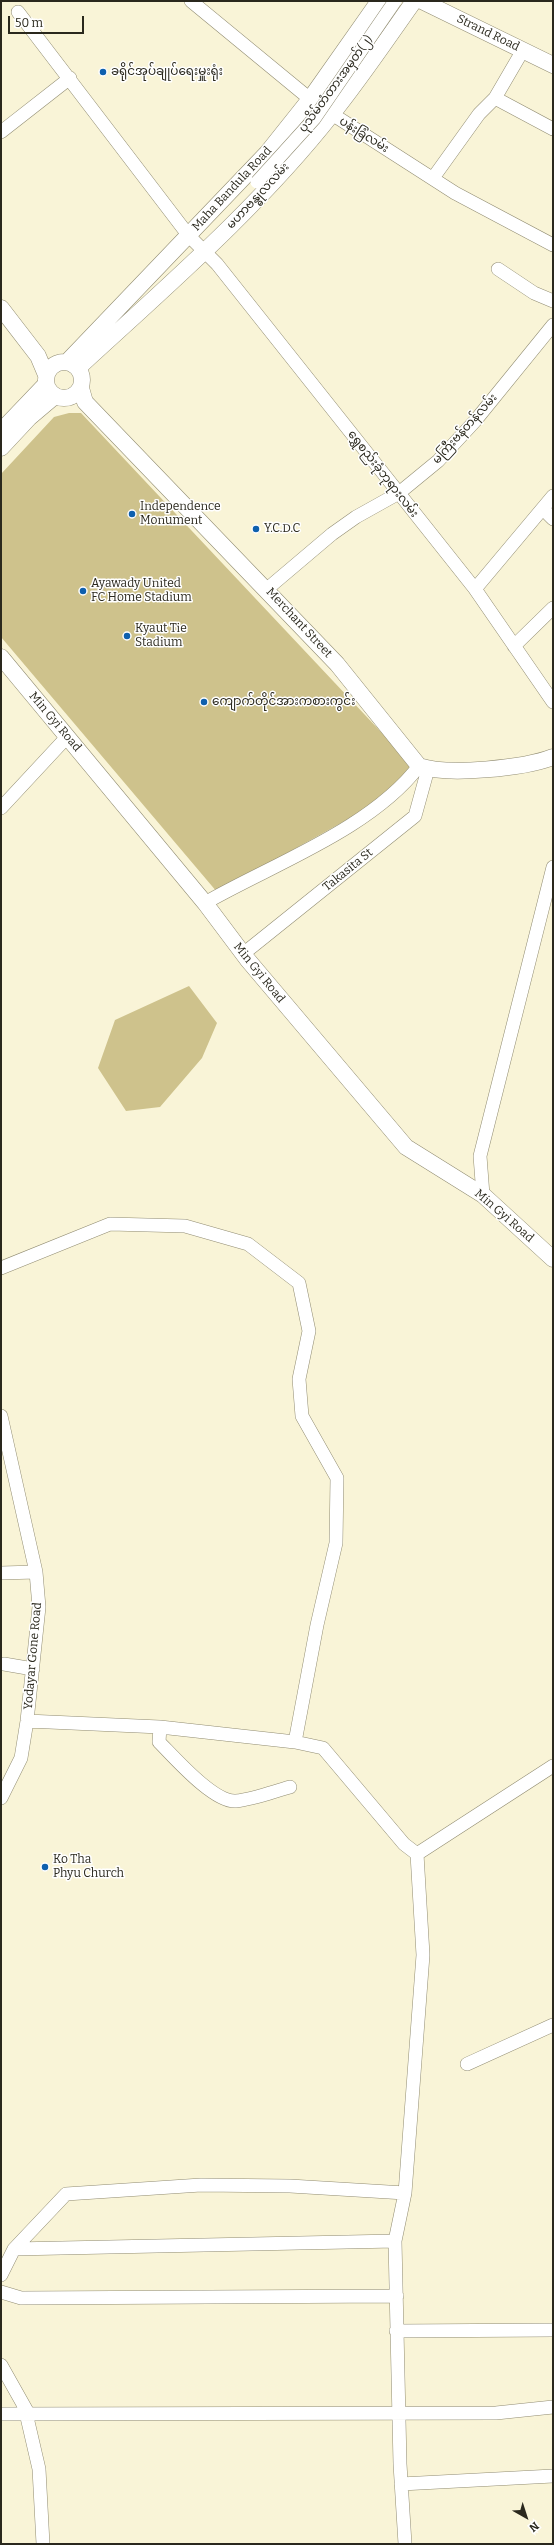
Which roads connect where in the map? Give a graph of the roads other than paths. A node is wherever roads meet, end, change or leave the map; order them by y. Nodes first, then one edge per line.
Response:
1 (191, 1) edge
2 (379, 1) edge
3 (395, 1) edge
4 (414, 1) edge
5 (422, 1) edge
6 (18, 12) dead end
7 (524, 50) junction
8 (553, 65) edge
9 (70, 78) junction
10 (495, 98) junction
11 (310, 99) junction
12 (332, 114) junction
13 (553, 129) edge
14 (1, 132) edge
15 (433, 178) junction
16 (257, 182) junction
17 (231, 191) junction
18 (247, 209) junction
19 (189, 236) junction
20 (553, 246) edge
21 (206, 251) junction
22 (498, 269) dead end
23 (553, 301) edge
24 (1, 308) edge
25 (553, 325) edge
26 (64, 382) junction
27 (1, 431) edge
28 (1, 448) edge
29 (399, 493) junction
30 (553, 496) edge
31 (543, 509) junction
32 (553, 519) edge
33 (267, 589) junction
34 (475, 589) junction
35 (553, 608) edge
36 (514, 646) junction
37 (1, 657) edge
38 (553, 702) edge
39 (67, 737) junction
40 (553, 757) edge
41 (424, 768) junction
42 (1, 808) edge
43 (553, 867) edge
44 (205, 903) junction
45 (243, 954) junction
46 (484, 1195) junction
47 (552, 1254) edge
48 (1, 1268) edge
49 (1, 1416) edge
50 (36, 1572) junction
51 (1, 1573) edge
52 (4, 1664) dead end
53 (33, 1669) junction
54 (27, 1721) junction
55 (160, 1727) junction
56 (295, 1742) junction
57 (553, 1766) edge
58 (290, 1787) dead end
59 (1, 1798) edge
60 (417, 1854) junction
61 (553, 2025) edge
62 (467, 2064) dead end
63 (404, 2194) junction
64 (395, 2241) junction
65 (14, 2249) junction
66 (1, 2274) edge
67 (1, 2292) edge
68 (397, 2296) junction
69 (553, 2330) edge
70 (396, 2331) junction
71 (1, 2365) edge
72 (553, 2407) edge
73 (398, 2411) junction
74 (27, 2413) junction
75 (1, 2414) edge
76 (553, 2476) edge
77 (401, 2484) junction
78 (43, 2544) edge
79 (405, 2544) edge

1 - 11 street, ပန်းခြံလမ်း
2 - 11 main road, Maha Bandula Road
3 - 16 street, ပုသိမ်တံတားအမှတ်(၂), bridge
4 - 12 main road, မဟာဗန္ဓုလလမ်း
5 - 7 main road, Strand Road
6 - 9 street, ရွှေစည်းခုံဘုရားလမ်း
7 - 8 main road, Strand Road
7 - 10 street
9 - 14 street
9 - 19 street, ရွှေစည်းခုံဘုရားလမ်း
10 - 13 street
10 - 15 street
11 - 12 street, ပန်းခြံလမ်း
11 - 17 main road, Maha Bandula Road
12 - 15 street, ပန်းခြံလမ်း
12 - 18 main road, မဟာဗန္ဓုလလမ်း
15 - 20 street, ပန်းခြံလမ်း
16 - 17 street
16 - 18 street
17 - 19 main road, Maha Bandula Road
18 - 21 main road, မဟာဗန္ဓုလလမ်း
19 - 21 street, ရွှေစည်းခုံဘုရားလမ်း
19 - 26 main road, Maha Bandula Road
21 - 26 main road, မဟာဗန္ဓုလလမ်း
21 - 29 street, ရွှေစည်းခုံဘုရားလမ်း
22 - 23 street
24 - 26 main road, Merchant Street
25 - 29 street, မကြီးဗန်တန်လမ်း
26 - 27 main road
26 - 28 main road
26 - 33 main road, Merchant Street
29 - 33 street, မကြီးဗန်တန်လမ်း
29 - 34 street, ရွှေစည်းခုံဘုရားလမ်း
30 - 31 street
31 - 32 street
31 - 34 street
33 - 41 main road, Merchant Street
34 - 36 street, ရွှေစည်းခုံဘုရားလမ်း
35 - 36 street
36 - 38 street, ရွှေစည်းခုံဘုရားလမ်း
37 - 39 main road, Min Gyi Road
39 - 42 street
39 - 44 main road, Min Gyi Road
40 - 41 main road
41 - 44 street
41 - 45 street, Takasita St
43 - 46 street
44 - 45 main road, Min Gyi Road
45 - 46 main road, Min Gyi Road
46 - 47 main road, Min Gyi Road
48 - 56 street
49 - 50 street, Yodayar Gone Road
50 - 51 street
50 - 53 street, Yodayar Gone Road
52 - 53 street
53 - 54 street, Yodayar Gone Road
54 - 55 street
54 - 59 street, Yodayar Gone Road
55 - 56 street
55 - 58 street
56 - 60 street
57 - 60 street
60 - 63 street
61 - 62 street
63 - 64 street
63 - 65 street
64 - 65 street
64 - 68 street
65 - 66 street
67 - 68 street
68 - 70 street
69 - 70 street
70 - 73 street
71 - 74 street
72 - 73 street
73 - 74 street
73 - 77 street
74 - 75 street
74 - 78 street
76 - 77 street
77 - 79 street

